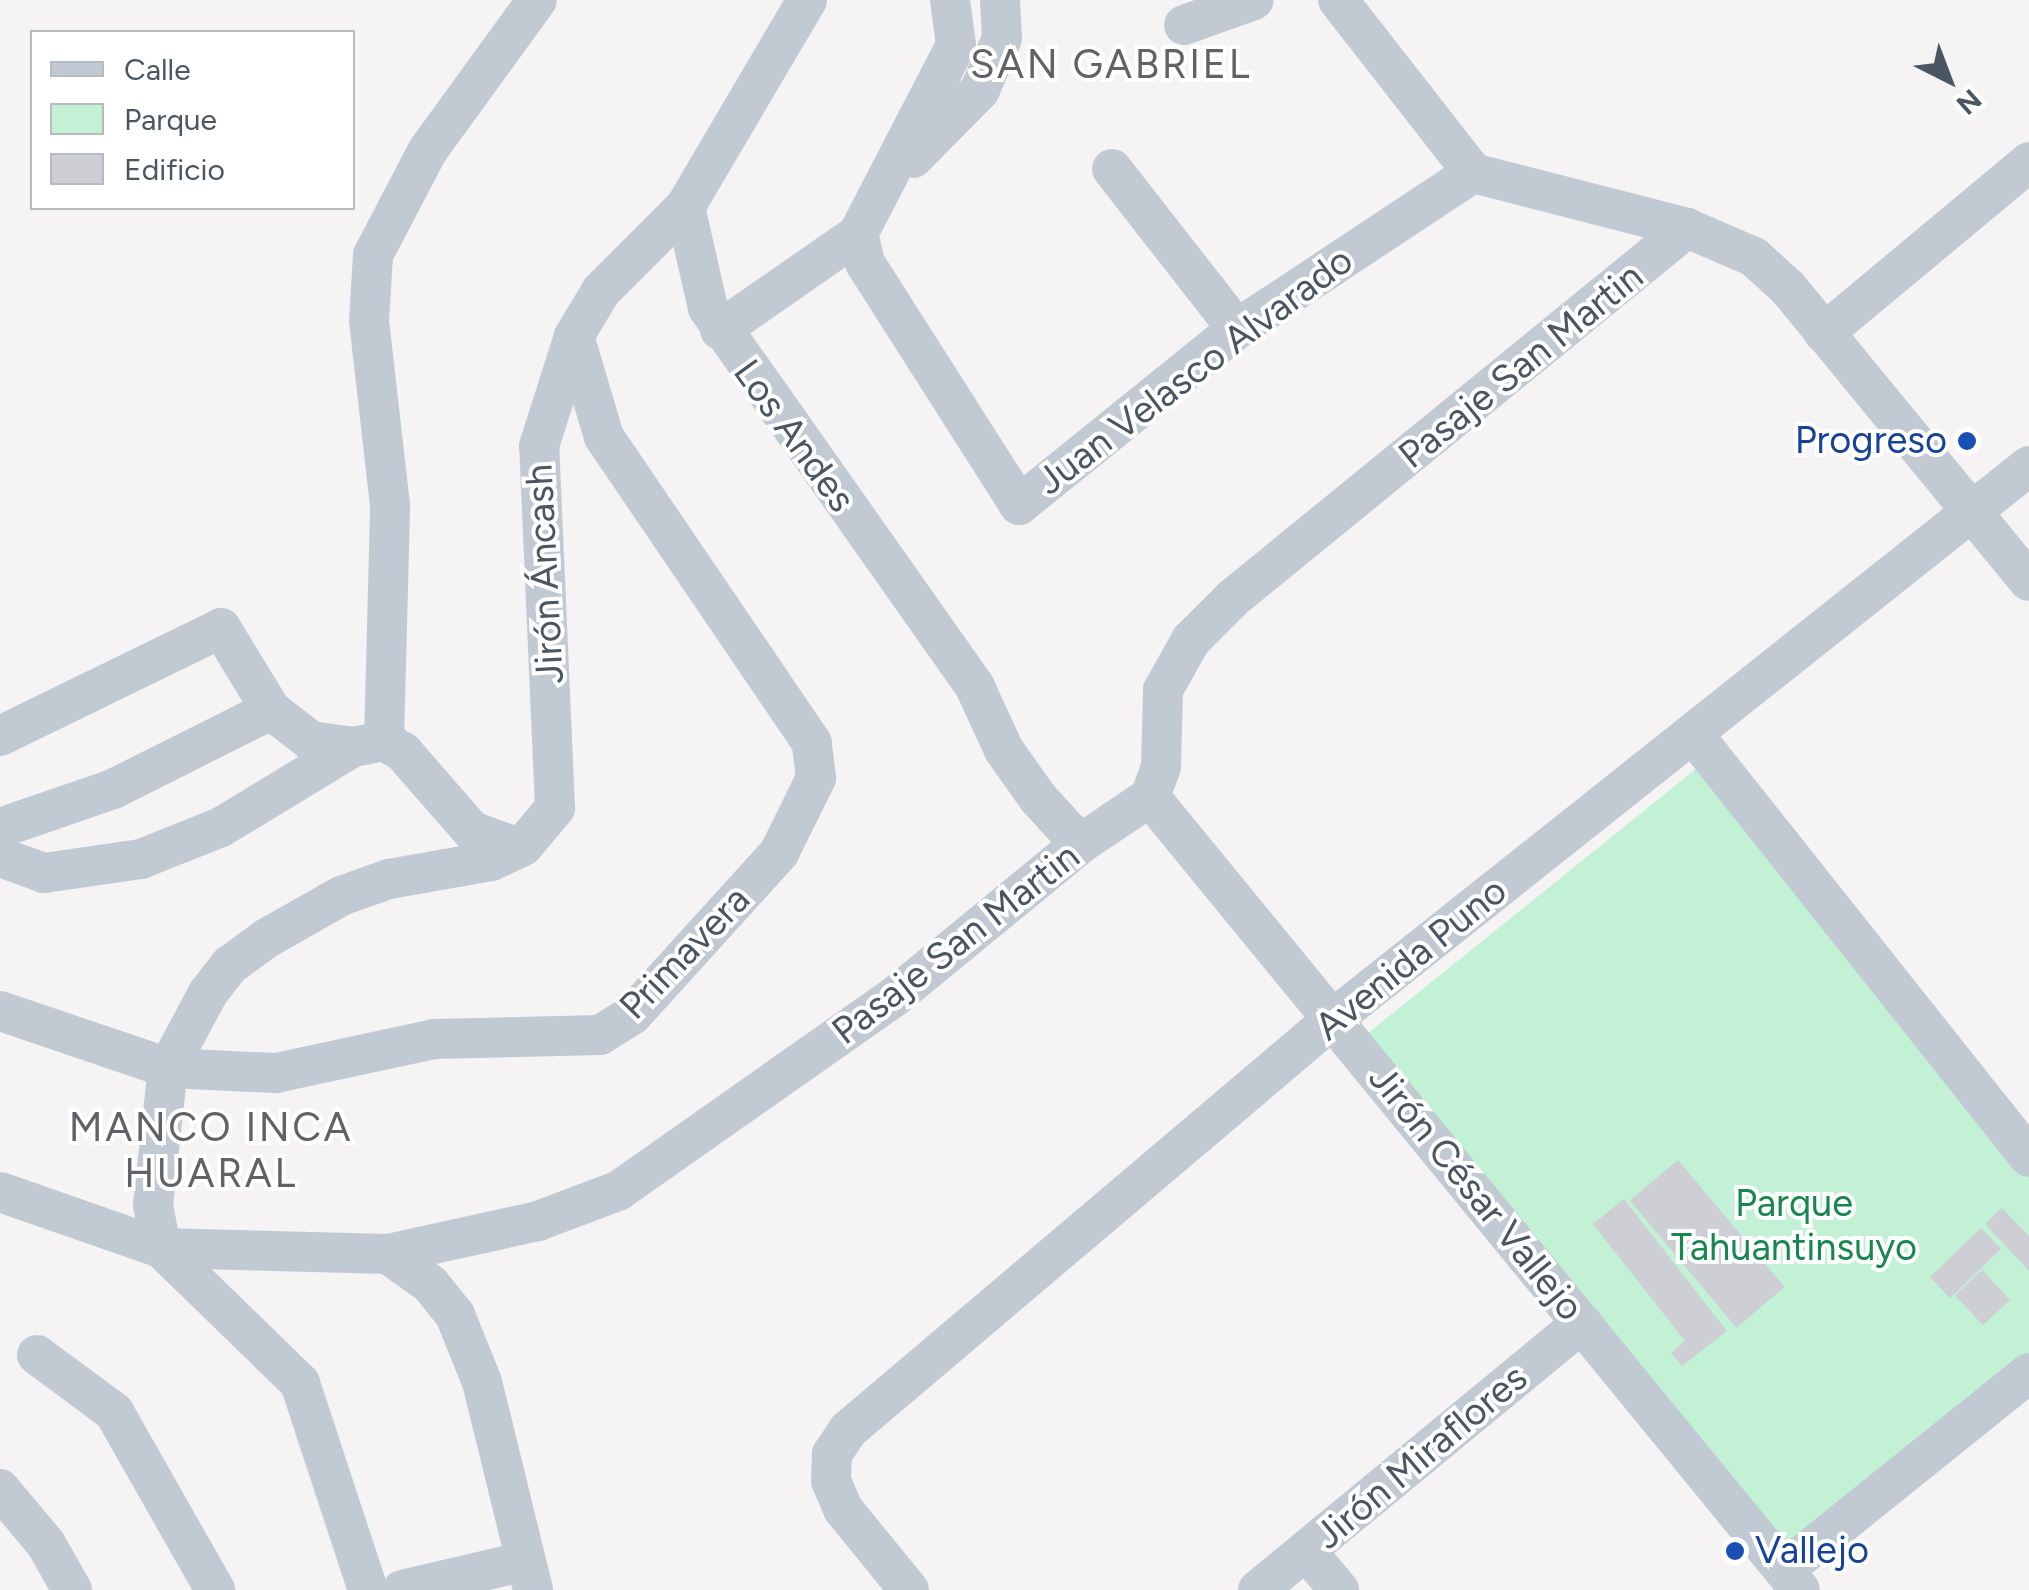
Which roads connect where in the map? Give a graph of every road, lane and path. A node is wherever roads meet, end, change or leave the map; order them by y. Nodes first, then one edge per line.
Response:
1 (537, 0) edge
2 (808, 0) edge
3 (950, 0) edge
4 (1000, 0) edge
5 (1254, 0) edge
6 (1338, 0) edge
7 (1184, 25) dead end
8 (2029, 162) edge
9 (1112, 168) dead end
10 (1473, 173) junction
11 (875, 196) junction
12 (685, 207) junction
13 (1687, 228) junction
14 (858, 234) junction
15 (1237, 328) junction
16 (720, 330) junction
17 (1824, 333) junction
18 (574, 336) junction
19 (2029, 466) edge
20 (1972, 510) junction
21 (2029, 581) edge
22 (271, 710) junction
23 (1693, 734) junction
24 (0, 736) edge
25 (380, 747) junction
26 (1150, 797) junction
27 (0, 828) edge
28 (1080, 844) junction
29 (519, 848) junction
30 (0, 858) edge
31 (0, 1011) edge
32 (1333, 1019) junction
33 (168, 1068) junction
34 (2021, 1133) edge
35 (0, 1192) edge
36 (161, 1248) junction
37 (388, 1254) junction
38 (1582, 1323) junction
39 (37, 1355) dead end
40 (2029, 1373) edge
41 (0, 1489) edge
42 (1307, 1552) junction
43 (530, 1576) edge
44 (1792, 1580) edge
45 (72, 1590) edge
46 (215, 1590) edge
47 (368, 1590) edge
48 (402, 1590) edge
49 (909, 1590) edge
50 (1258, 1590) edge
51 (1339, 1590) edge

1 - 25 street
2 - 12 street
3 - 11 street
4 - 11 street
5 - 7 street
6 - 10 street
8 - 17 street
9 - 15 street
10 - 13 street
10 - 15 street, Juan Velasco Alvarado
11 - 14 street
12 - 16 street, Los Andes
12 - 18 street, Jirón Áncash
13 - 17 street
13 - 26 street, Pasaje San Martin
14 - 15 street, Juan Velasco Alvarado
14 - 16 street
16 - 28 street, Los Andes
17 - 20 street
18 - 29 street, Jirón Áncash
18 - 33 street, Primavera
19 - 20 street, Avenida Puno
20 - 21 street
20 - 23 street, Avenida Puno
22 - 24 street
22 - 25 street
22 - 27 street
23 - 32 street, Avenida Puno
23 - 34 street
25 - 29 street
25 - 30 street
26 - 28 street, Pasaje San Martin
26 - 32 street, Jirón César Vallejo
28 - 37 street, Pasaje San Martin
29 - 33 street
31 - 33 street, Primavera
32 - 38 street, Jirón César Vallejo
32 - 49 street, Avenida Puno
33 - 36 street
35 - 36 street, Pasaje San Martin
36 - 37 street, Pasaje San Martin
36 - 47 street
37 - 43 street
38 - 42 street, Jirón Miraflores
38 - 44 street, Jirón César Vallejo
39 - 46 street
40 - 44 street
41 - 45 street
42 - 50 street, Jirón Miraflores
42 - 51 street
43 - 48 street

